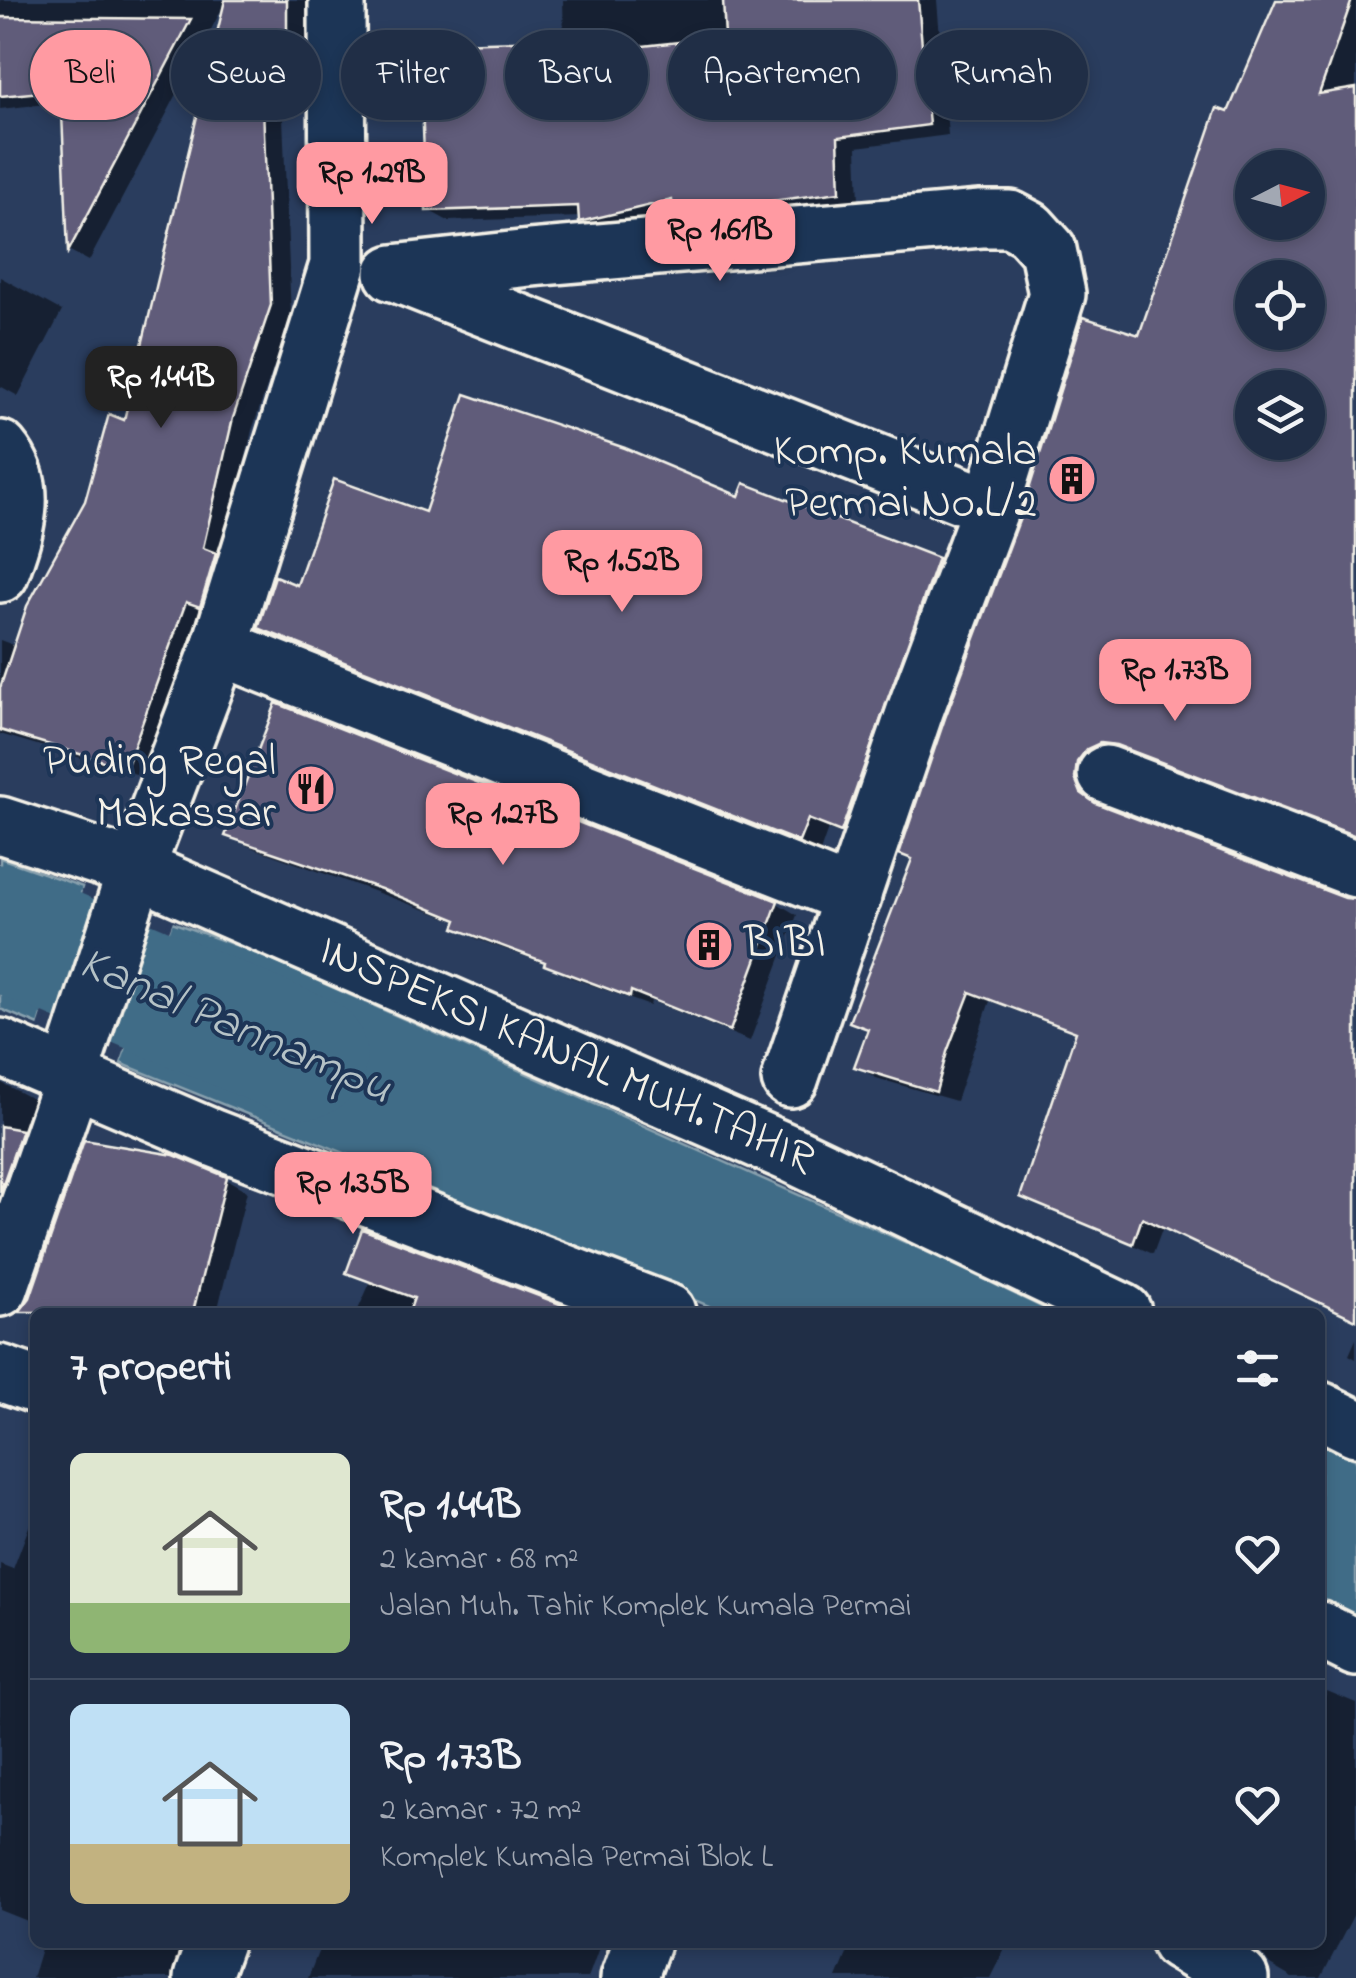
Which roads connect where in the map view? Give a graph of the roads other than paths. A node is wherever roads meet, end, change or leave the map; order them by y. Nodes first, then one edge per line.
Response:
1 (338, 0) edge
2 (338, 265) junction
3 (393, 274) junction
4 (0, 449) edge
5 (991, 507) junction
6 (0, 574) edge
7 (220, 646) junction
8 (1106, 774) dead end
9 (0, 824) edge
10 (1356, 869) edge
11 (131, 887) junction
12 (853, 897) junction
13 (0, 1047) edge
14 (74, 1068) junction
15 (790, 1079) dead end
16 (0, 1288) edge
17 (658, 1308) edge
18 (1114, 1308) edge
19 (0, 1373) edge
20 (30, 1383) edge
21 (1325, 1412) edge
22 (1356, 1428) edge
23 (1325, 1632) edge
24 (1356, 1648) edge
25 (214, 1948) edge
26 (640, 1948) edge
27 (1189, 1948) edge
28 (202, 1978) edge
29 (629, 1978) edge
30 (1240, 1978) edge

1 - 2 street
2 - 3 street
2 - 7 street
3 - 5 street
3 - 5 street
4 - 6 street
5 - 12 street
7 - 11 street
7 - 12 street
8 - 10 street
9 - 11 street, INSPEKSI KANAL MUH.TAHIR
11 - 14 street
11 - 18 street, INSPEKSI KANAL MUH.TAHIR
12 - 15 street
13 - 14 street
14 - 16 street
14 - 17 street
19 - 20 street
21 - 22 street
23 - 24 street
25 - 28 street
26 - 29 street
27 - 30 street

